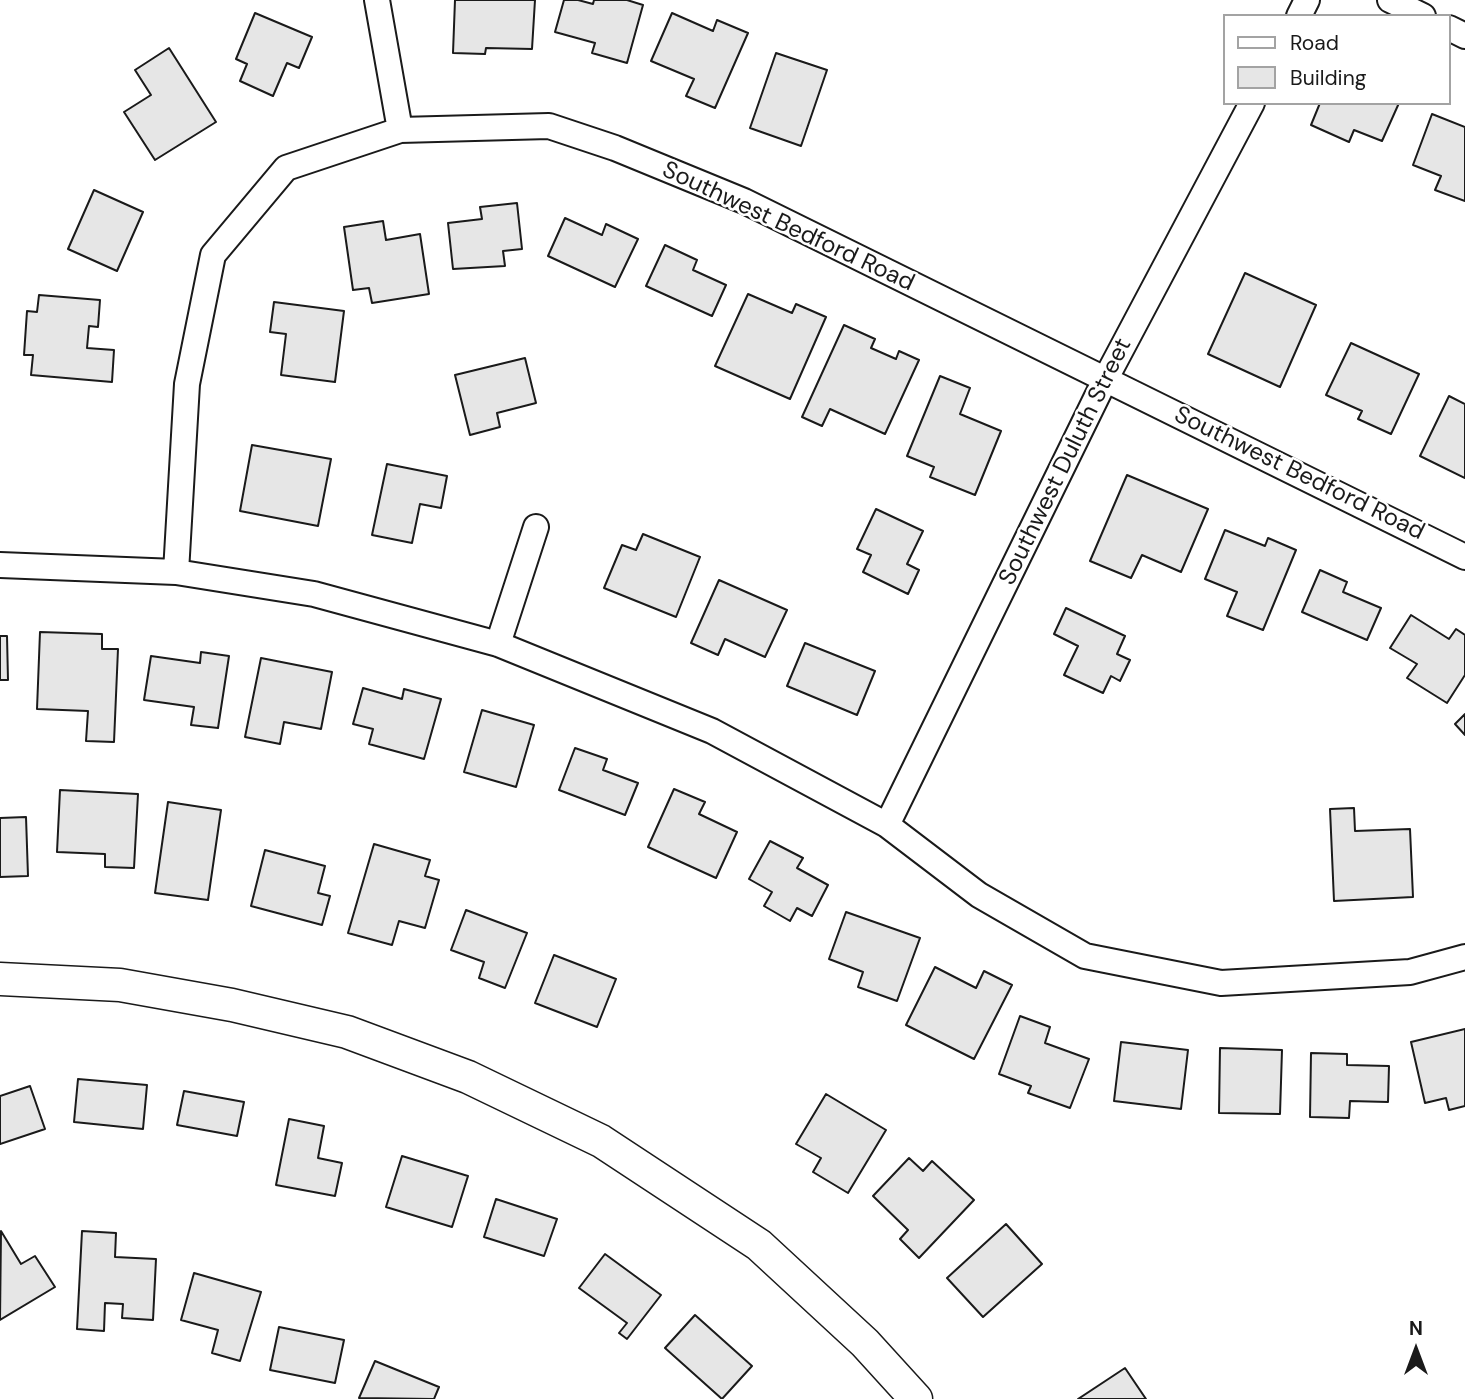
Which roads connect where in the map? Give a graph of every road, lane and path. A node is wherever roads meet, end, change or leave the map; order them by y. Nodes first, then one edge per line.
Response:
1 (377, 0) edge
2 (1390, 0) edge
3 (1419, 14) edge
4 (1251, 105) edge
5 (400, 131) junction
6 (1105, 380) junction
7 (537, 527) dead end
8 (1465, 556) edge
9 (0, 565) edge
10 (176, 572) junction
11 (498, 643) junction
12 (887, 825) junction
13 (1465, 957) edge
14 (0, 979) edge
15 (916, 1399) edge

1 - 5 street
2 - 3 street
4 - 6 street, Southwest Duluth Street
5 - 6 street, Southwest Bedford Road
5 - 10 street, Southwest Bedford Road
6 - 8 street, Southwest Bedford Road
6 - 12 street, Southwest Duluth Street
7 - 11 street
9 - 10 street
10 - 11 street
11 - 12 street
12 - 13 street
14 - 15 street

